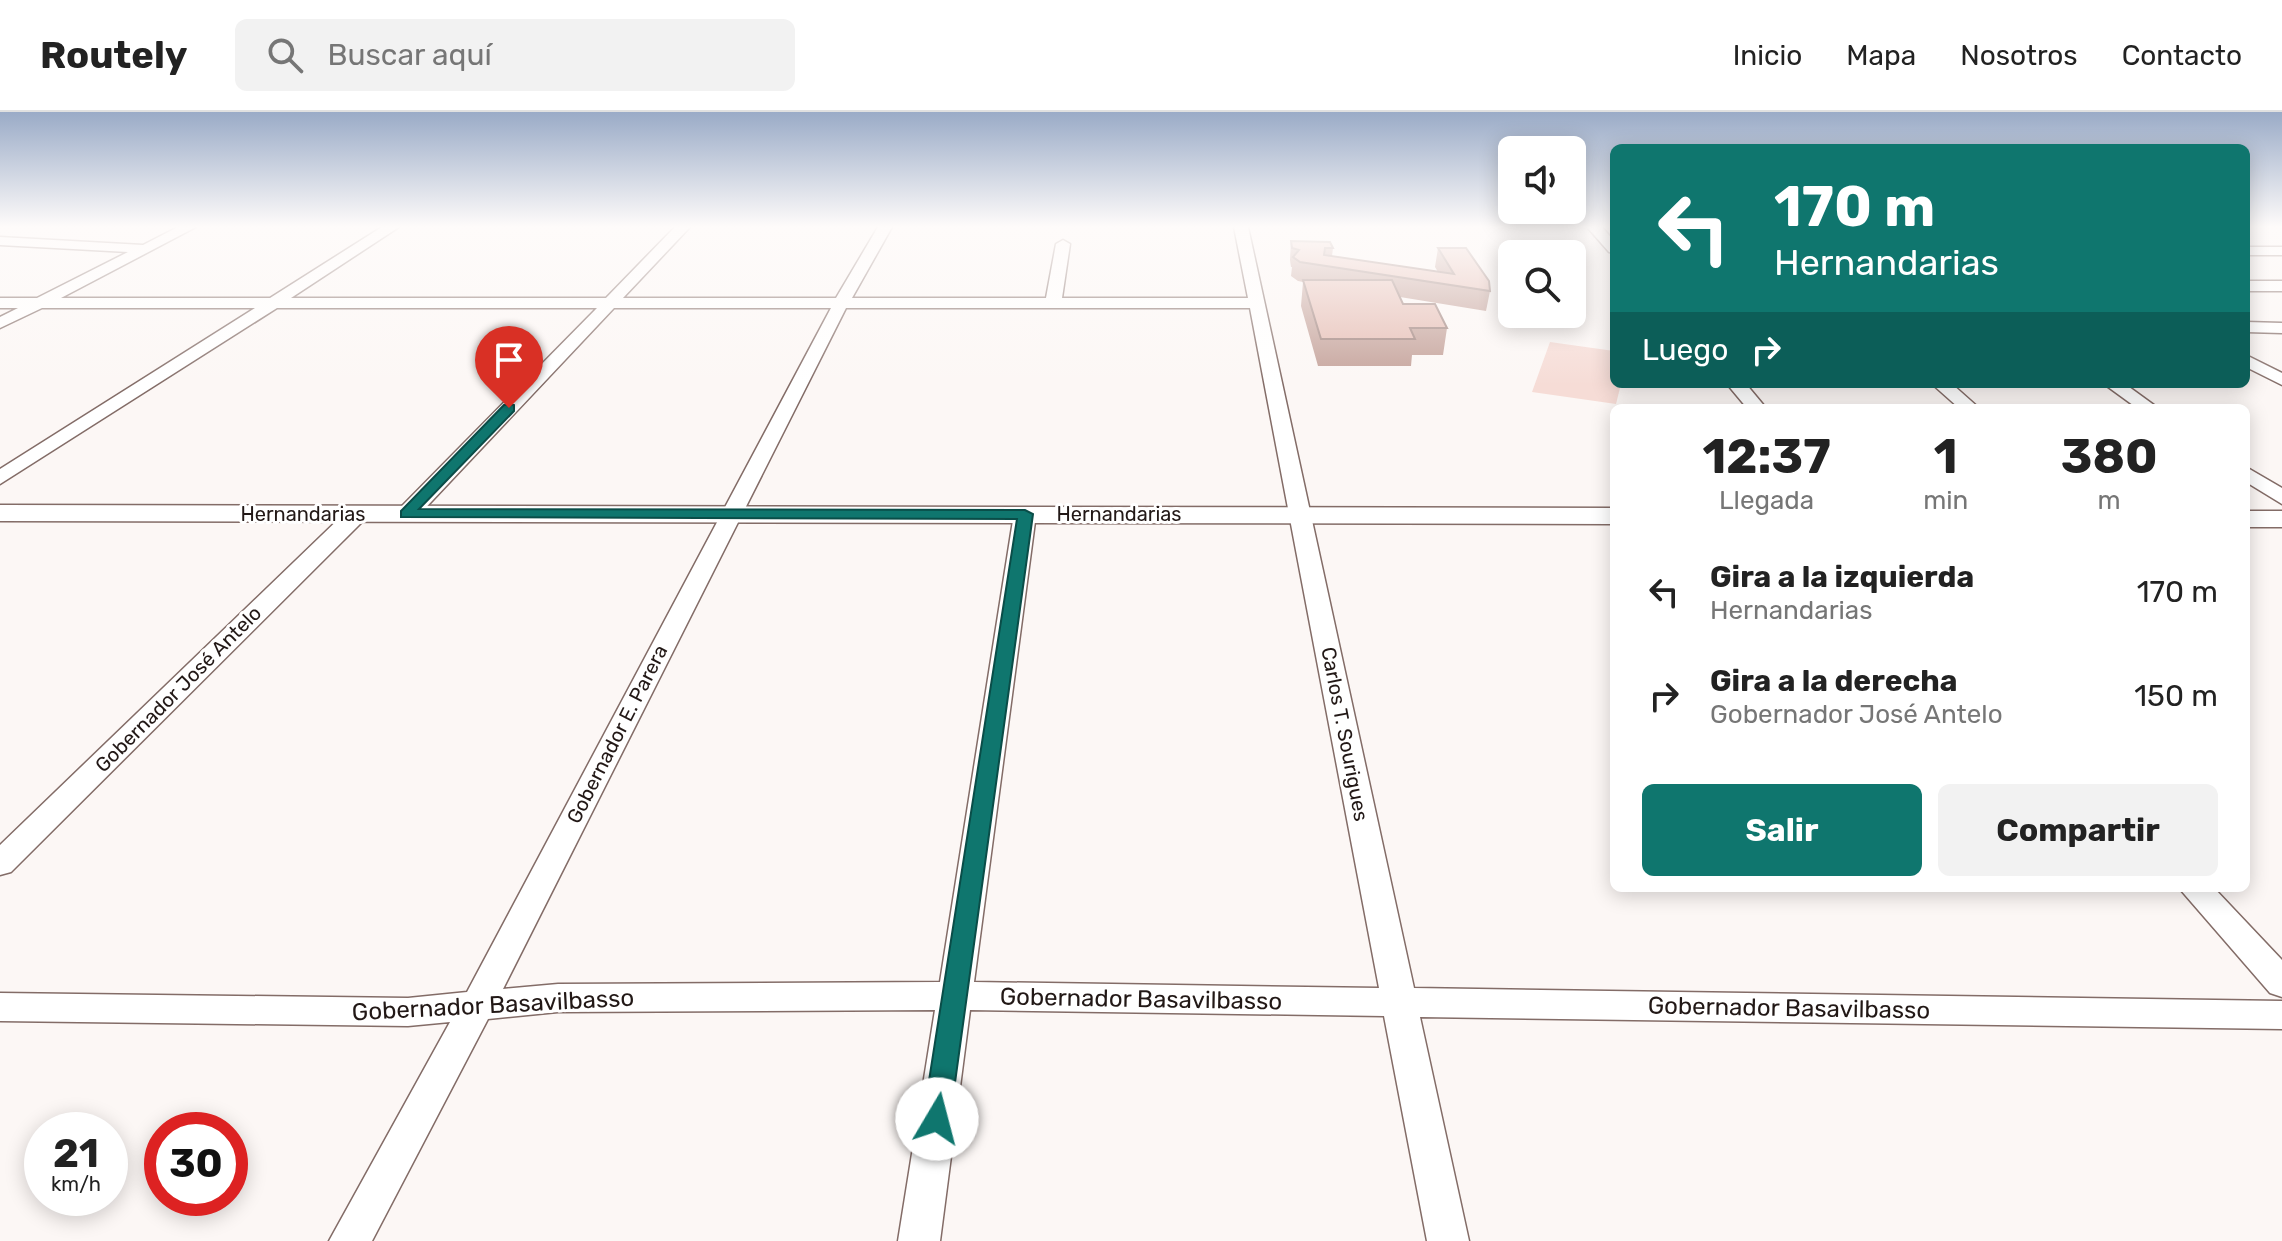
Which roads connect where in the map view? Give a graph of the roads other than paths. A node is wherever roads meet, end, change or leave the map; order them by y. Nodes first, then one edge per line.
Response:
1 (85, 280) edge
2 (310, 280) edge
3 (633, 280) edge
4 (854, 280) edge
5 (1057, 280) edge
6 (1250, 280) edge
7 (2250, 286) edge
8 (2282, 286) edge
9 (275, 302) junction
10 (612, 302) junction
11 (0, 303) edge
12 (39, 303) junction
13 (841, 303) junction
14 (1053, 303) junction
15 (1254, 303) junction
16 (0, 323) edge
17 (2250, 327) edge
18 (2282, 328) edge
19 (2250, 362) edge
20 (2282, 380) edge
21 (1740, 388) edge
22 (1946, 388) edge
23 (2119, 388) edge
24 (1754, 404) edge
25 (1965, 404) edge
26 (2143, 404) edge
27 (2250, 476) edge
28 (0, 478) edge
29 (2282, 498) edge
30 (0, 513) edge
31 (407, 514) junction
32 (730, 514) junction
33 (1025, 514) junction
34 (1301, 514) junction
35 (356, 515) junction
36 (1610, 516) edge
37 (2250, 519) edge
38 (2282, 519) edge
39 (0, 864) edge
40 (2199, 892) edge
41 (2282, 983) edge
42 (954, 996) junction
43 (1399, 1003) junction
44 (477, 1006) junction
45 (0, 1007) edge
46 (2282, 1015) edge
47 (350, 1241) edge
48 (919, 1241) edge
49 (1448, 1241) edge

1 - 12 street
2 - 9 street
3 - 10 street
4 - 13 street, Gobernador E. Parera
5 - 14 street
6 - 15 street, Carlos T. Sourigues
7 - 8 street
9 - 10 street
9 - 12 street
9 - 28 street
10 - 13 street
10 - 31 street
11 - 12 street
12 - 16 street
13 - 14 street
13 - 32 street, Gobernador E. Parera
14 - 15 street
15 - 34 street, Carlos T. Sourigues
17 - 18 street
19 - 20 street
21 - 24 street
22 - 25 street
23 - 26 street
27 - 29 street
30 - 35 street, Hernandarias
31 - 32 street, Hernandarias
31 - 35 street, Hernandarias
32 - 33 street, Hernandarias
32 - 44 street, Gobernador E. Parera
33 - 34 street, Hernandarias
33 - 42 street
34 - 36 street, Hernandarias
34 - 43 street, Carlos T. Sourigues
35 - 39 street, Gobernador José Antelo
37 - 38 street
40 - 41 street
42 - 43 street, Gobernador Basavilbasso
42 - 44 street, Gobernador Basavilbasso
42 - 48 street
43 - 46 street, Gobernador Basavilbasso
43 - 49 street, Carlos T. Sourigues
44 - 45 street, Gobernador Basavilbasso
44 - 47 street, Gobernador E. Parera

